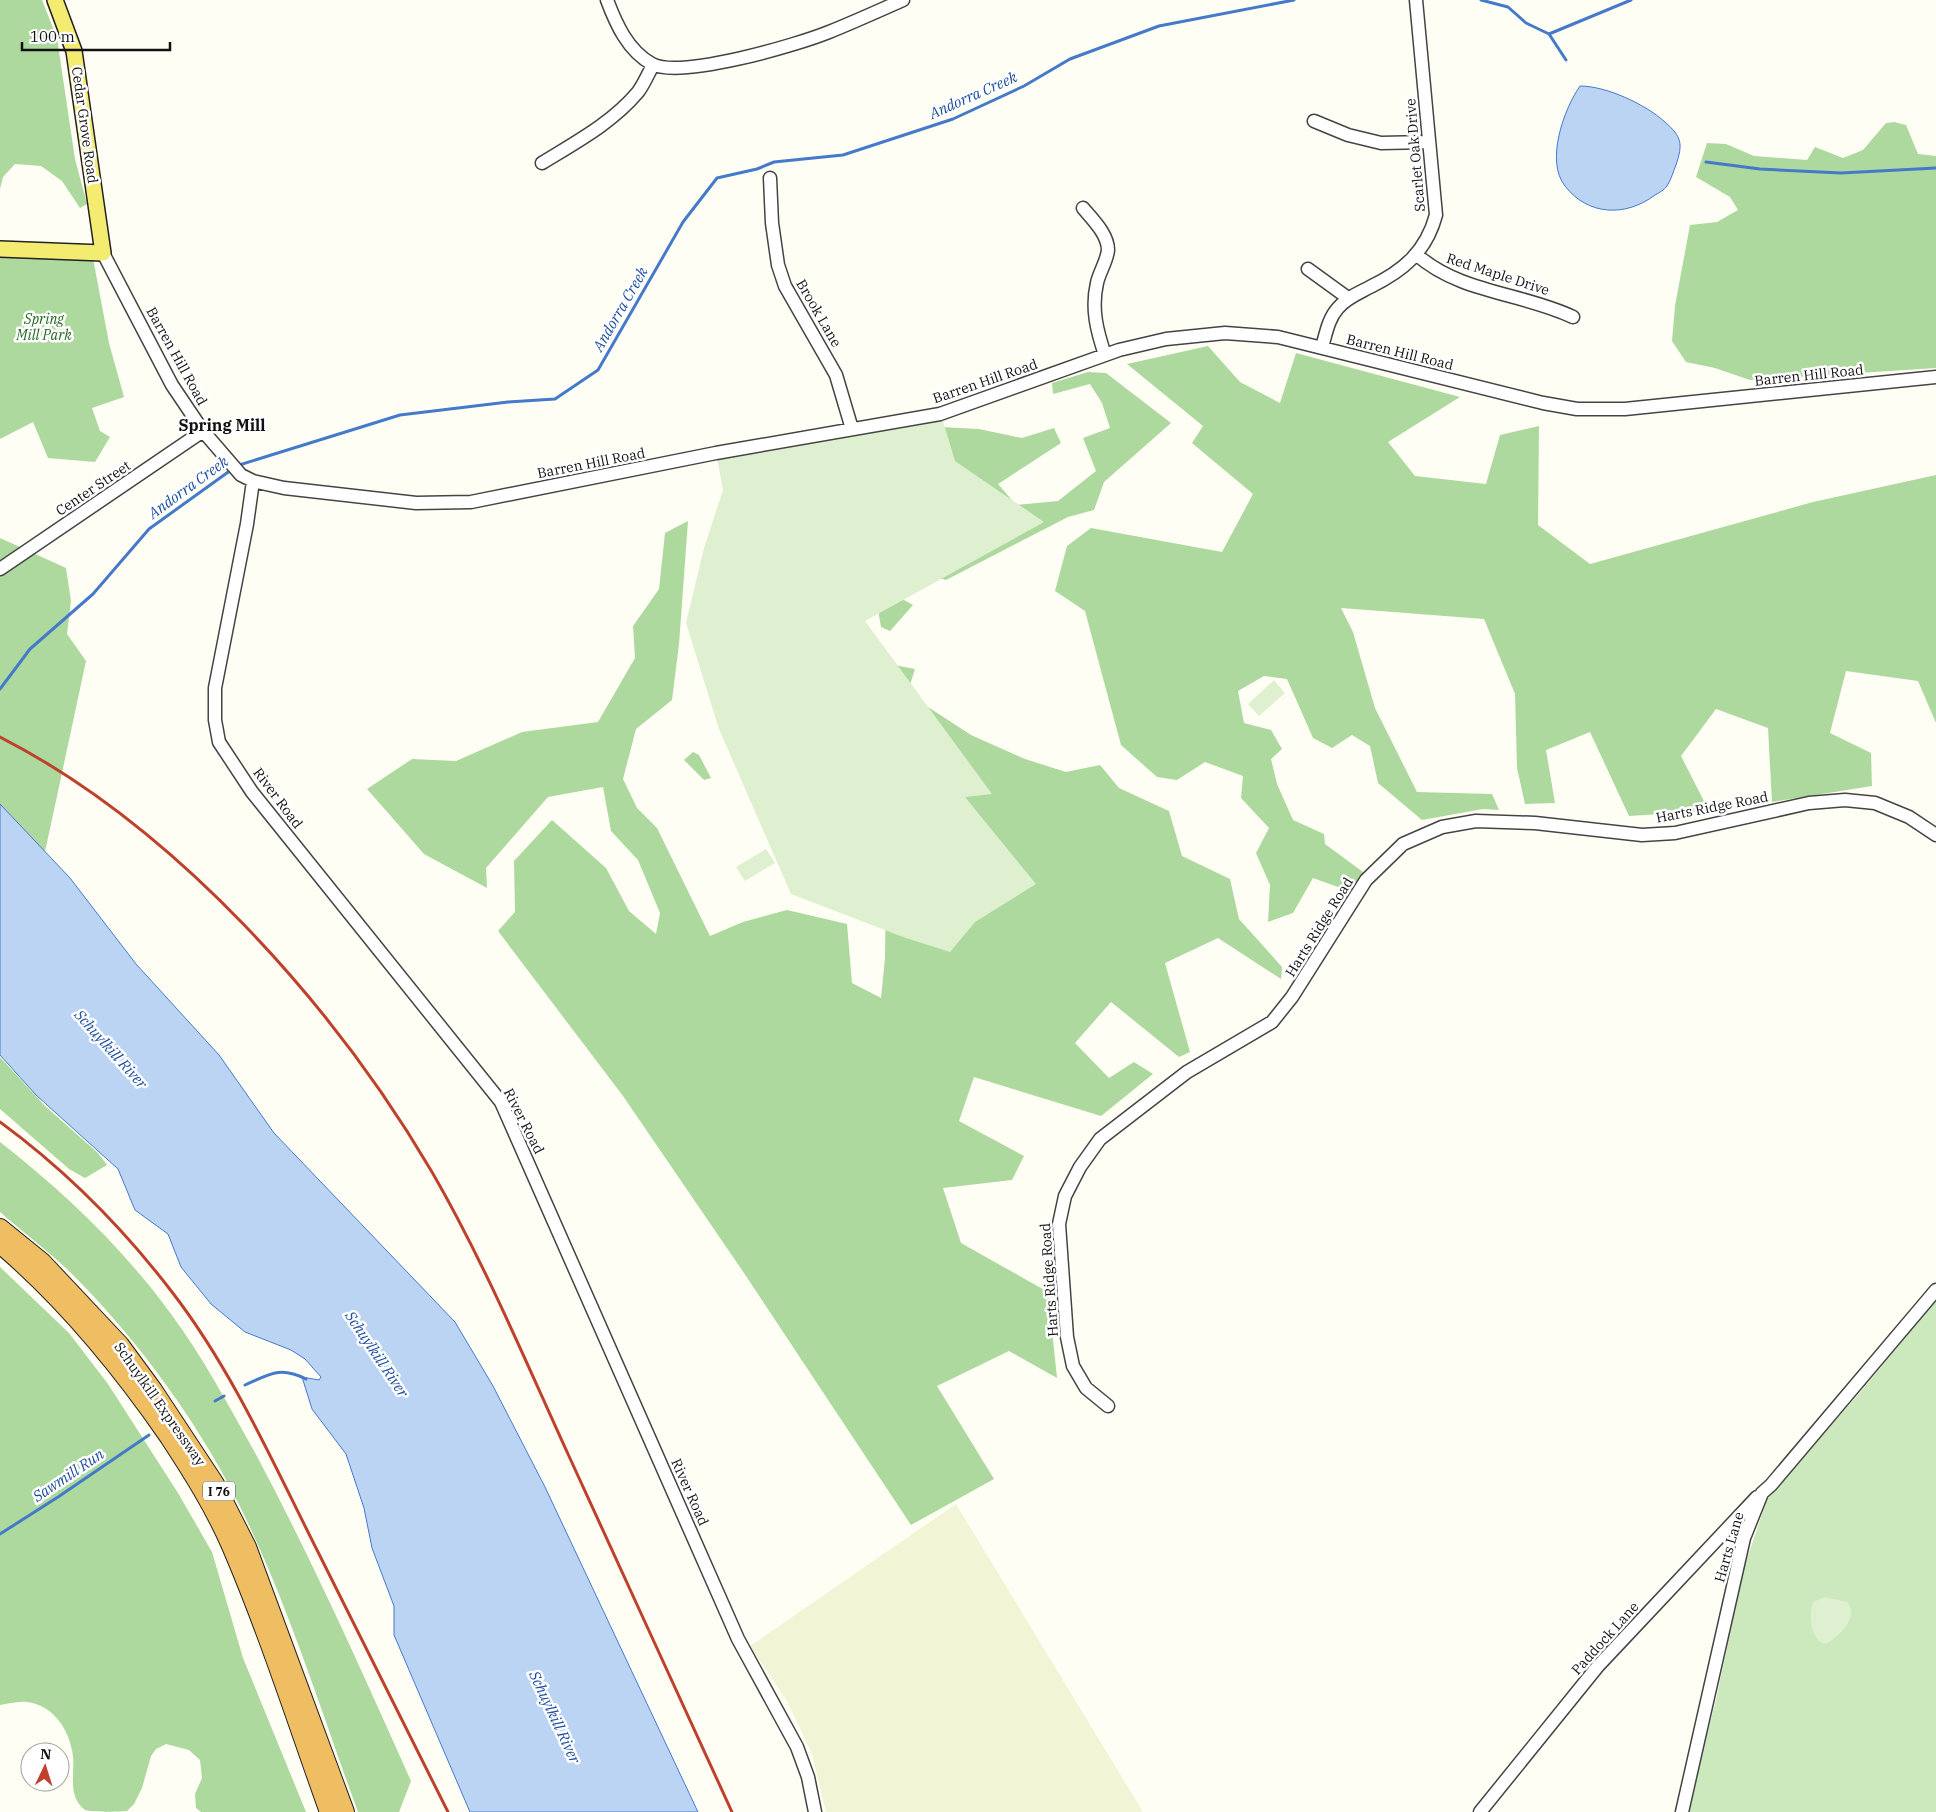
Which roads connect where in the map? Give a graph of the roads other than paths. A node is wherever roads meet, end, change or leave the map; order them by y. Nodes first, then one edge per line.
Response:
1 (55, 0) edge
2 (607, 0) edge
3 (902, 0) edge
4 (1416, 3) edge
5 (653, 65) junction
6 (1314, 121) dead end
7 (1428, 142) junction
8 (542, 163) dead end
9 (770, 178) dead end
10 (1082, 208) dead end
11 (0, 249) edge
12 (103, 253) junction
13 (1417, 255) junction
14 (1308, 269) dead end
15 (1348, 298) junction
16 (1573, 317) dead end
17 (1322, 348) junction
18 (1105, 355) junction
19 (1936, 377) edge
20 (852, 429) junction
21 (203, 432) junction
22 (253, 481) junction
23 (0, 569) edge
24 (1936, 835) edge
25 (0, 1228) edge
26 (0, 1244) edge
27 (1936, 1290) edge
28 (1108, 1406) dead end
29 (1762, 1493) junction
30 (329, 1812) edge
31 (345, 1812) edge
32 (815, 1812) edge
33 (1480, 1812) edge
34 (1682, 1812) edge

1 - 12 main road, Cedar Grove Road
2 - 5 street
3 - 5 street
4 - 7 street, Scarlet Oak Drive
5 - 8 street
6 - 7 street
7 - 13 street, Scarlet Oak Drive
9 - 20 street, Brook Lane
10 - 18 street
11 - 12 main road
12 - 21 street, Barren Hill Road
13 - 15 street, Scarlet Oak Drive
13 - 16 street, Red Maple Drive
14 - 15 street
15 - 17 street, Scarlet Oak Drive
17 - 18 street, Barren Hill Road
17 - 19 street, Barren Hill Road
18 - 20 street, Barren Hill Road
20 - 22 street, Barren Hill Road
21 - 22 street, Barren Hill Road
21 - 23 street, Center Street
22 - 32 street, River Road
24 - 28 street, Harts Ridge Road
25 - 31 highway, Schuylkill Expressway / I 76
26 - 30 highway, Schuylkill Expressway / I 76
27 - 29 street, Harts Lane
29 - 33 street, Paddock Lane
29 - 34 street, Harts Lane

